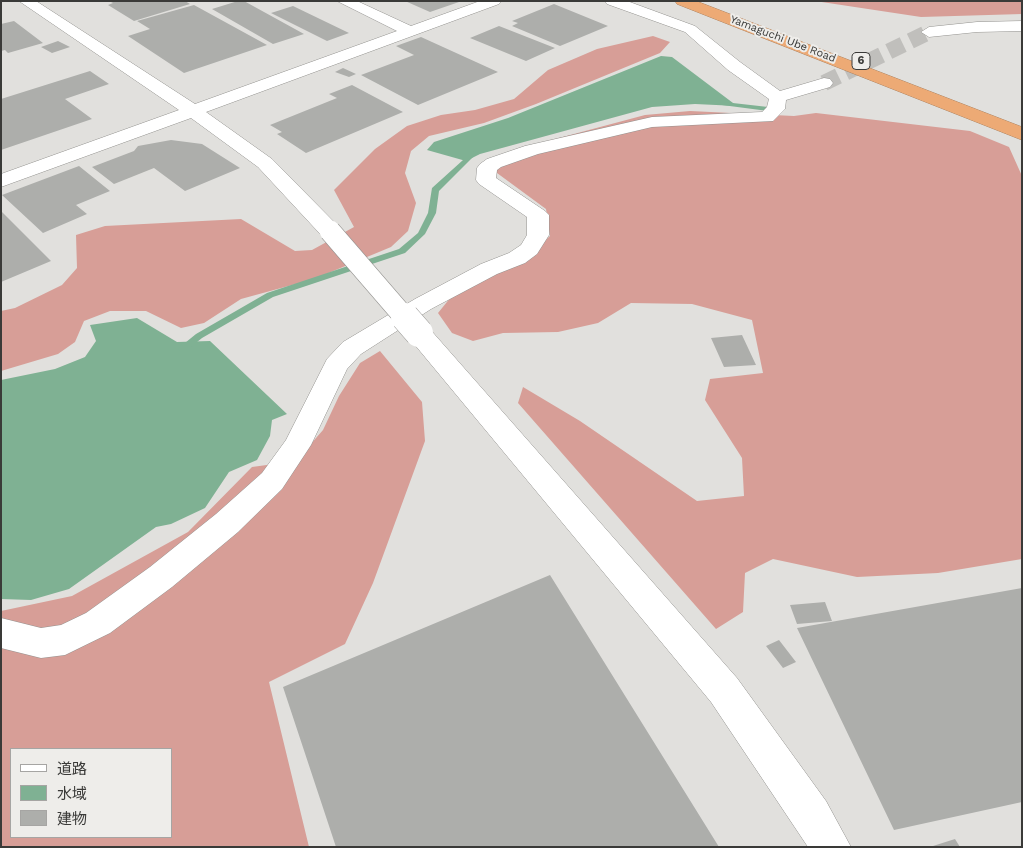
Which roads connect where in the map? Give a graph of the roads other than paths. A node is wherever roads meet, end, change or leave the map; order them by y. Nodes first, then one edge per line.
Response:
1 (26, 1) edge
2 (344, 1) edge
3 (494, 1) edge
4 (612, 1) edge
5 (663, 1) edge
6 (682, 1) edge
7 (698, 1) edge
8 (724, 1) edge
9 (1022, 26) edge
10 (760, 31) junction
11 (410, 32) junction
12 (929, 32) tunnel mouth
13 (872, 65) junction
14 (824, 83) tunnel mouth
15 (778, 97) junction
16 (193, 111) junction
17 (1022, 126) edge
18 (1022, 134) edge
19 (1, 181) edge
20 (1, 633) edge
21 (831, 847) edge

1 - 16 street
2 - 11 street
3 - 11 street
4 - 15 street
5 - 10 highway
6 - 10 highway, Yamaguchi Ube Road / 6
7 - 13 highway, Yamaguchi Ube Road / 6
8 - 13 highway
9 - 12 street
10 - 18 highway, Yamaguchi Ube Road / 6
11 - 16 street
13 - 17 highway, Yamaguchi Ube Road / 6
14 - 15 street
15 - 20 street
16 - 19 street
16 - 21 street, bridge

